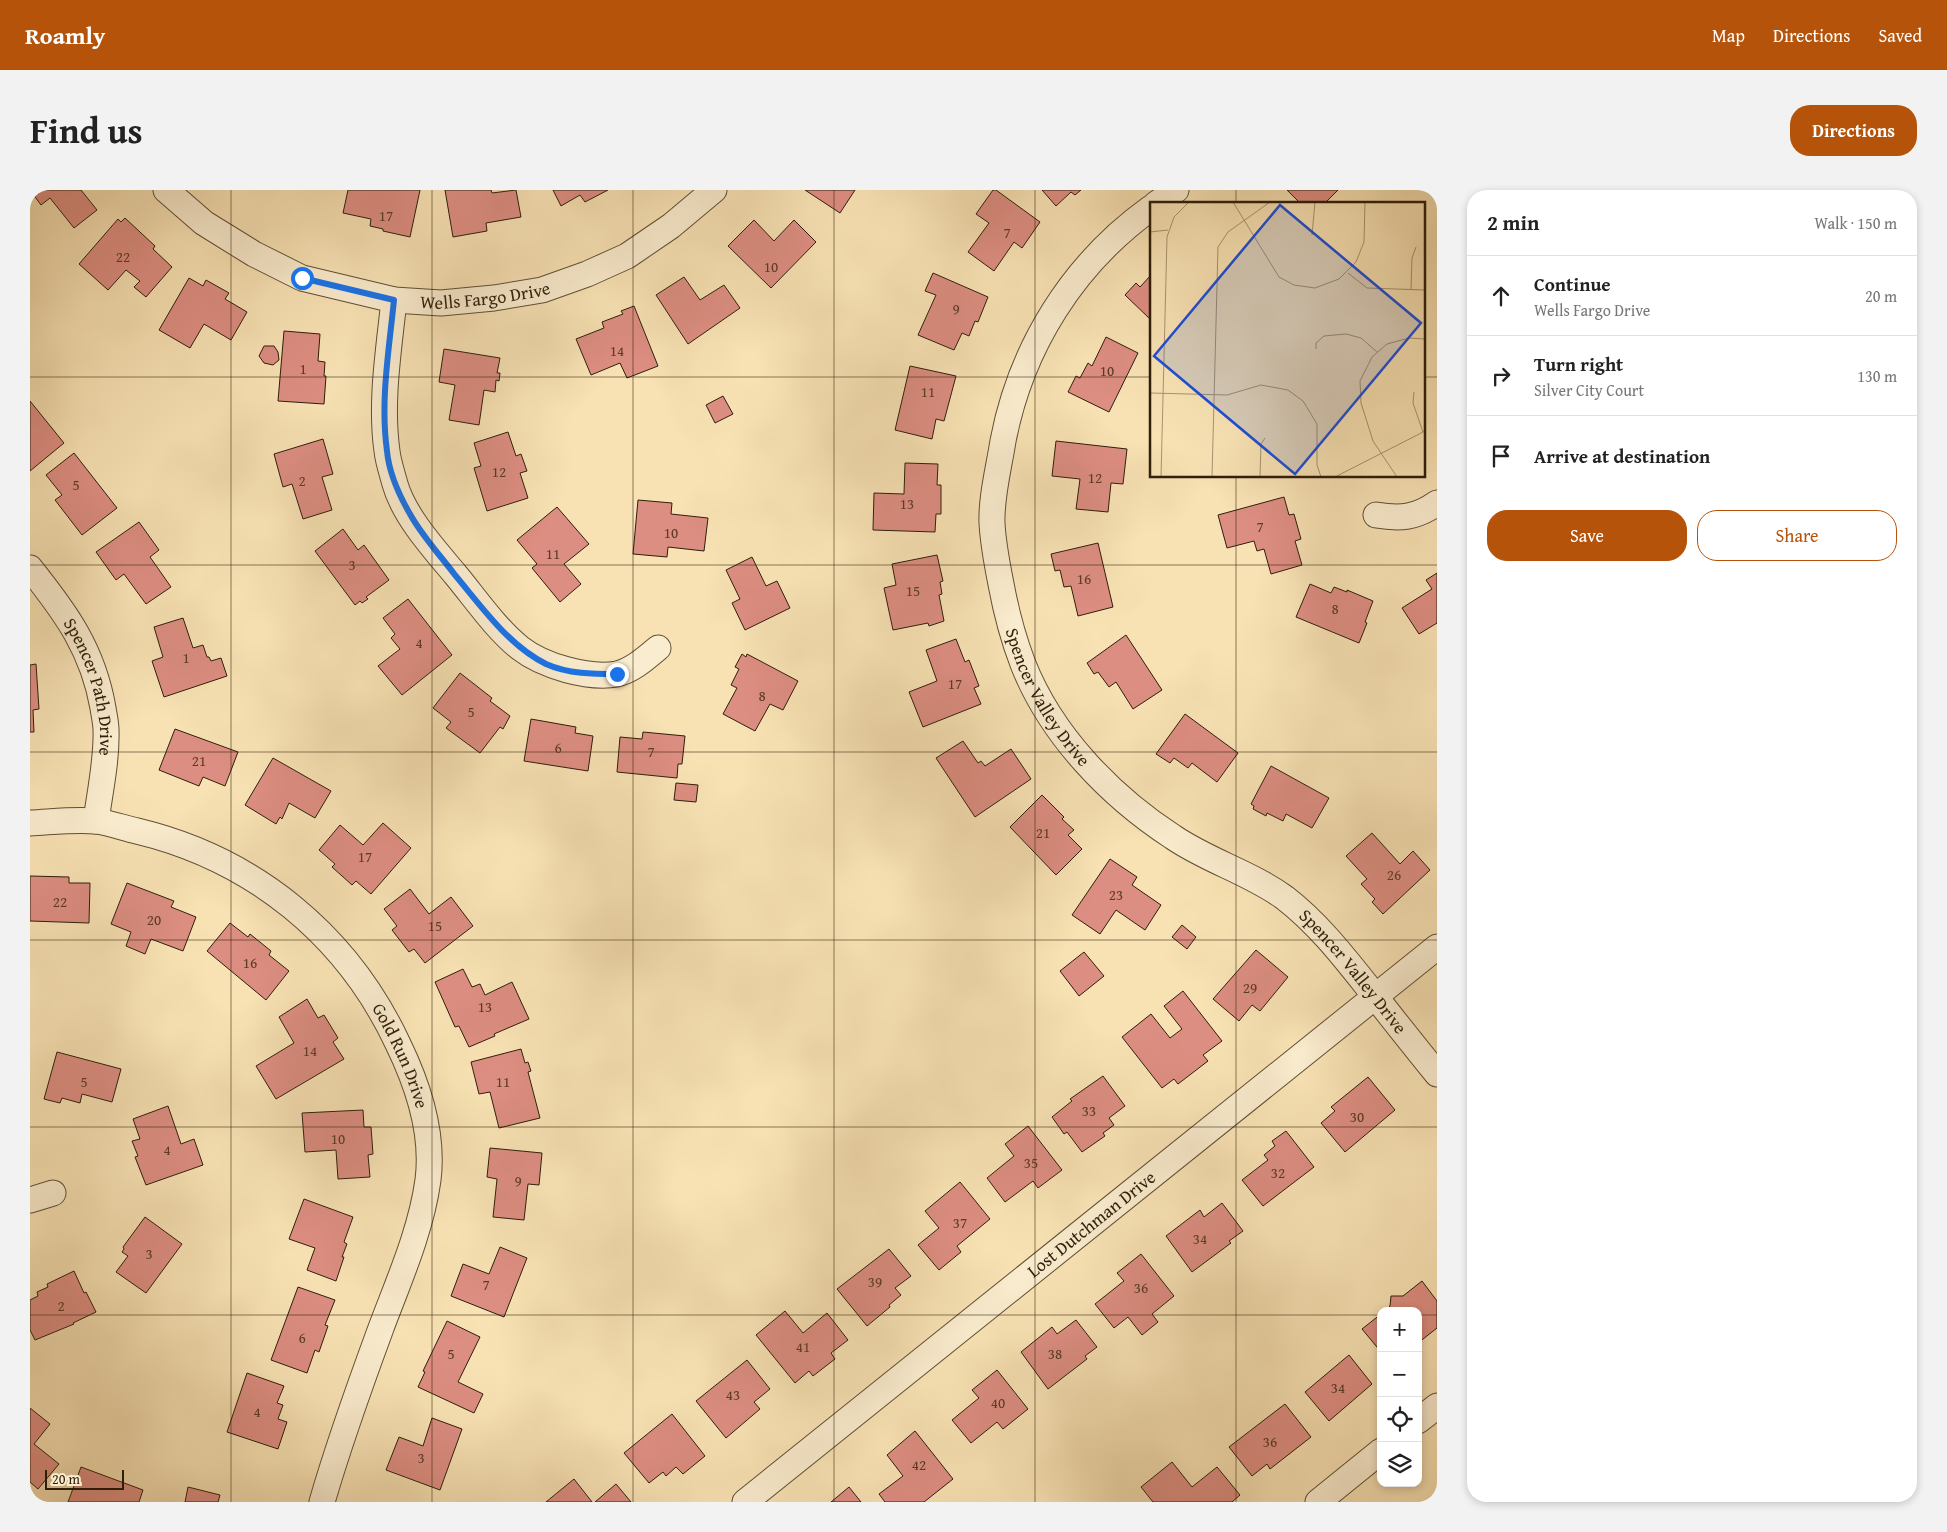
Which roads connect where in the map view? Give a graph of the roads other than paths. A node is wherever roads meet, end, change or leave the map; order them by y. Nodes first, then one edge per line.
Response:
1 (166, 190) edge
2 (714, 190) edge
3 (1176, 190) edge
4 (1159, 202) edge
5 (1150, 209) edge
6 (394, 300) junction
7 (1437, 503) edge
8 (1376, 515) dead end
9 (30, 568) edge
10 (658, 648) dead end
11 (96, 821) junction
12 (30, 823) edge
13 (1437, 947) edge
14 (1375, 996) junction
15 (1437, 1074) edge
16 (1437, 1406) edge
17 (1422, 1418) edge
18 (1377, 1455) edge
19 (322, 1502) edge
20 (745, 1502) edge
21 (1318, 1502) edge

1 - 6 street, Wells Fargo Drive
2 - 6 street, Wells Fargo Drive
3 - 4 street
5 - 14 street, Spencer Valley Drive
6 - 10 street
7 - 8 street
9 - 11 street, Spencer Path Drive
11 - 12 street, Gold Run Drive
11 - 19 street, Gold Run Drive
13 - 14 street, Lost Dutchman Drive
14 - 15 street, Spencer Valley Drive
14 - 20 street, Lost Dutchman Drive
16 - 17 street
18 - 21 street

